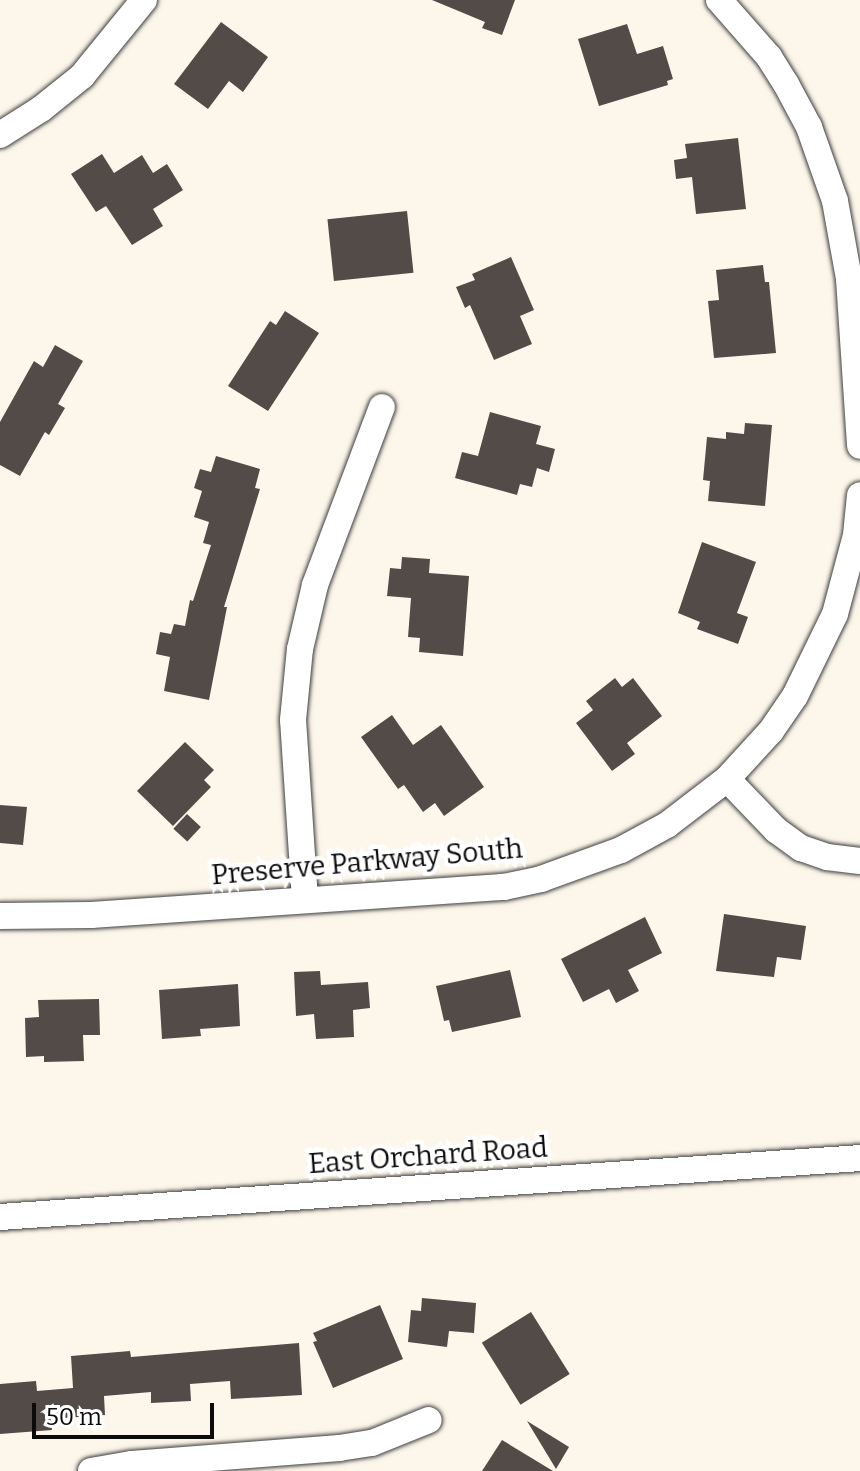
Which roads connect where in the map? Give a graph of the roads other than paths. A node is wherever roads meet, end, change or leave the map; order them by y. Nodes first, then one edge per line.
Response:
1 (144, 0) edge
2 (719, 0) edge
3 (0, 135) edge
4 (858, 386) edge
5 (382, 407) dead end
6 (860, 446) edge
7 (860, 495) edge
8 (727, 779) junction
9 (860, 861) edge
10 (305, 900) junction
11 (0, 916) edge
12 (860, 1158) edge
13 (0, 1217) edge
14 (429, 1420) dead end
15 (91, 1471) edge

1 - 3 street
2 - 4 street
4 - 6 street
5 - 10 street
7 - 8 street, Preserve Parkway South
8 - 9 street
8 - 10 street, Preserve Parkway South
10 - 11 street, Preserve Parkway South
12 - 13 street, East Orchard Road
14 - 15 street

